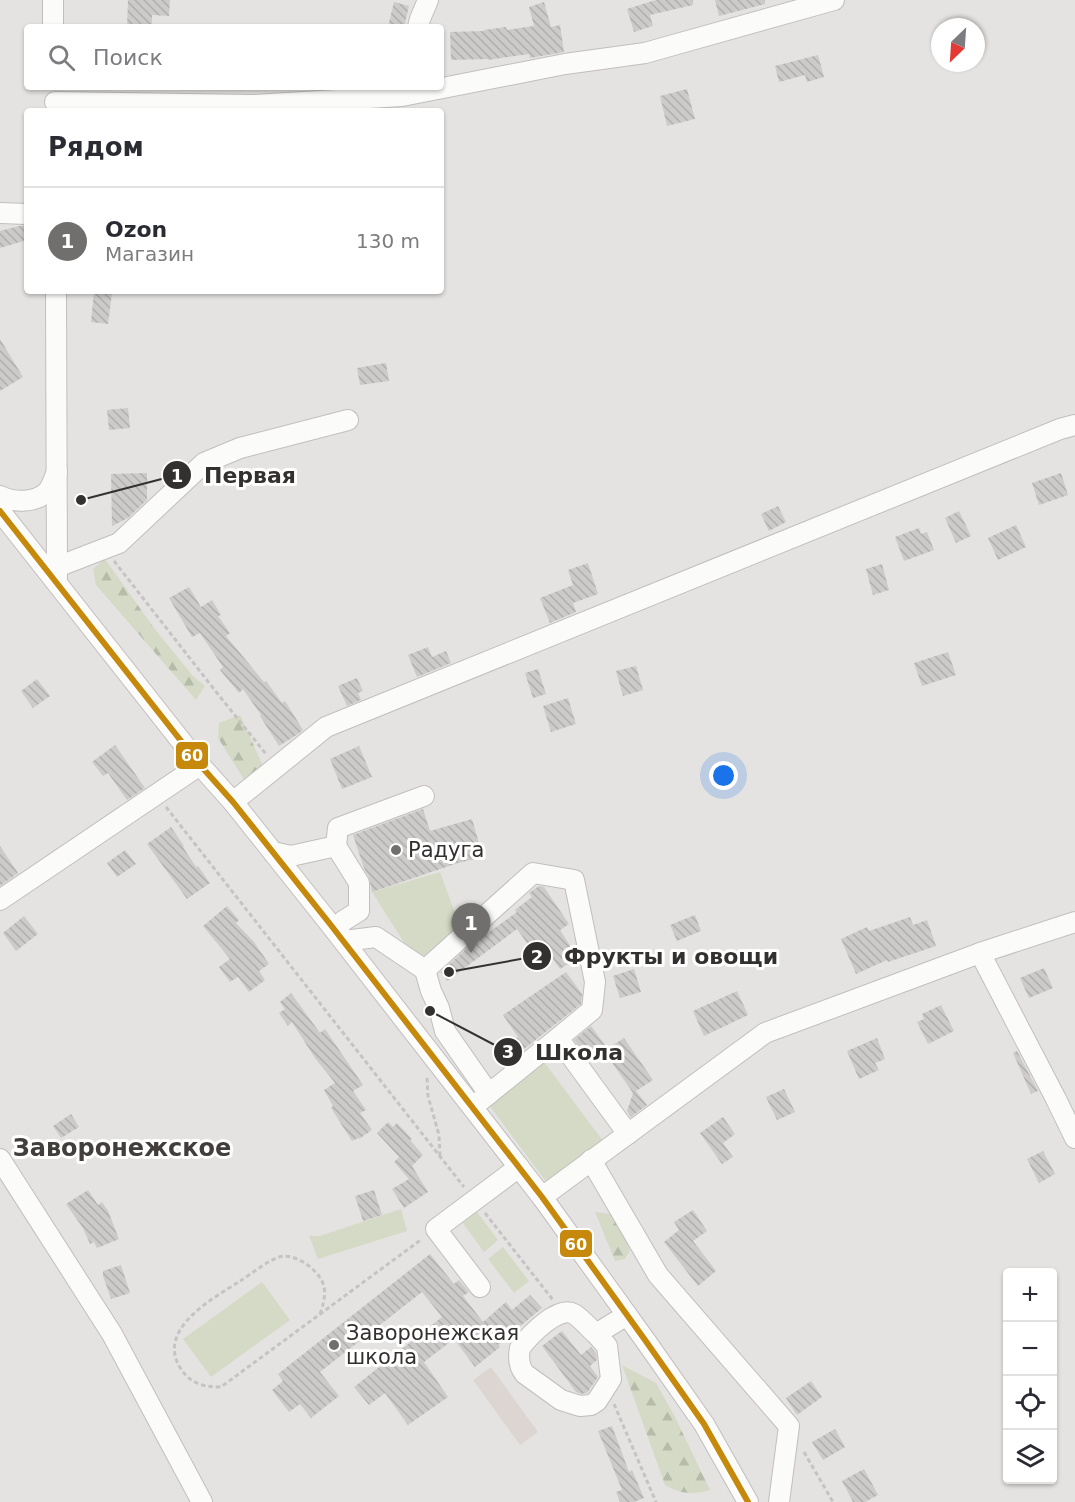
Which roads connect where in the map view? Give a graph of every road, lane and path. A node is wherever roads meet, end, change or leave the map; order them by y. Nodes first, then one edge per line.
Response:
1 (53, 0) edge
2 (428, 0) edge
3 (834, 0) edge
4 (53, 24) edge
5 (419, 24) edge
6 (444, 85) edge
7 (403, 92) edge
8 (55, 100) edge
9 (0, 213) edge
10 (24, 214) edge
11 (56, 294) edge
12 (348, 420) dead end
13 (1075, 425) edge
14 (57, 472) junction
15 (0, 496) edge
16 (0, 511) edge
17 (105, 548) junction
18 (57, 575) junction
19 (201, 765) junction
20 (277, 767) junction
21 (155, 796) junction
22 (424, 796) dead end
23 (233, 802) junction
24 (336, 846) junction
25 (273, 852) junction
26 (0, 900) edge
27 (1075, 922) edge
28 (340, 936) junction
29 (980, 953) junction
30 (426, 969) junction
31 (558, 1038) junction
32 (427, 1073) dead end
33 (489, 1094) junction
34 (472, 1107) junction
35 (628, 1134) junction
36 (1075, 1138) edge
37 (440, 1156) junction
38 (0, 1159) edge
39 (591, 1160) junction
40 (519, 1167) junction
41 (542, 1197) junction
42 (474, 1200) junction
43 (436, 1229) junction
44 (480, 1287) dead end
45 (562, 1313) junction
46 (320, 1314) junction
47 (627, 1315) junction
48 (596, 1334) junction
49 (606, 1386) junction
50 (789, 1426) junction
51 (202, 1502) edge
52 (656, 1502) edge
53 (748, 1502) edge
54 (779, 1502) edge
55 (833, 1502) edge

1 - 4 street
2 - 5 street
3 - 6 street
7 - 8 street
9 - 10 street
11 - 14 street
12 - 17 street
13 - 20 street
14 - 15 street
14 - 18 street
16 - 18 street
17 - 18 street
17 - 20 path
18 - 19 street
19 - 21 street
19 - 23 street
20 - 23 street
21 - 26 street
21 - 37 path
22 - 24 street
23 - 25 street
24 - 25 street
24 - 28 street
25 - 28 street
27 - 29 street
28 - 30 street
28 - 34 street
29 - 35 street
29 - 36 street
30 - 31 street
30 - 33 street
31 - 33 street
31 - 35 street
32 - 37 path
33 - 34 street
34 - 40 street
35 - 39 street
37 - 42 path
38 - 51 street
39 - 41 street
39 - 50 street
40 - 41 street
40 - 42 street
41 - 47 street
42 - 43 street
42 - 45 path
43 - 44 street
43 - 46 path
45 - 48 street
45 - 49 street
46 - 46 path
47 - 48 street
47 - 53 street
48 - 49 street
49 - 52 path
50 - 54 street
50 - 55 path

